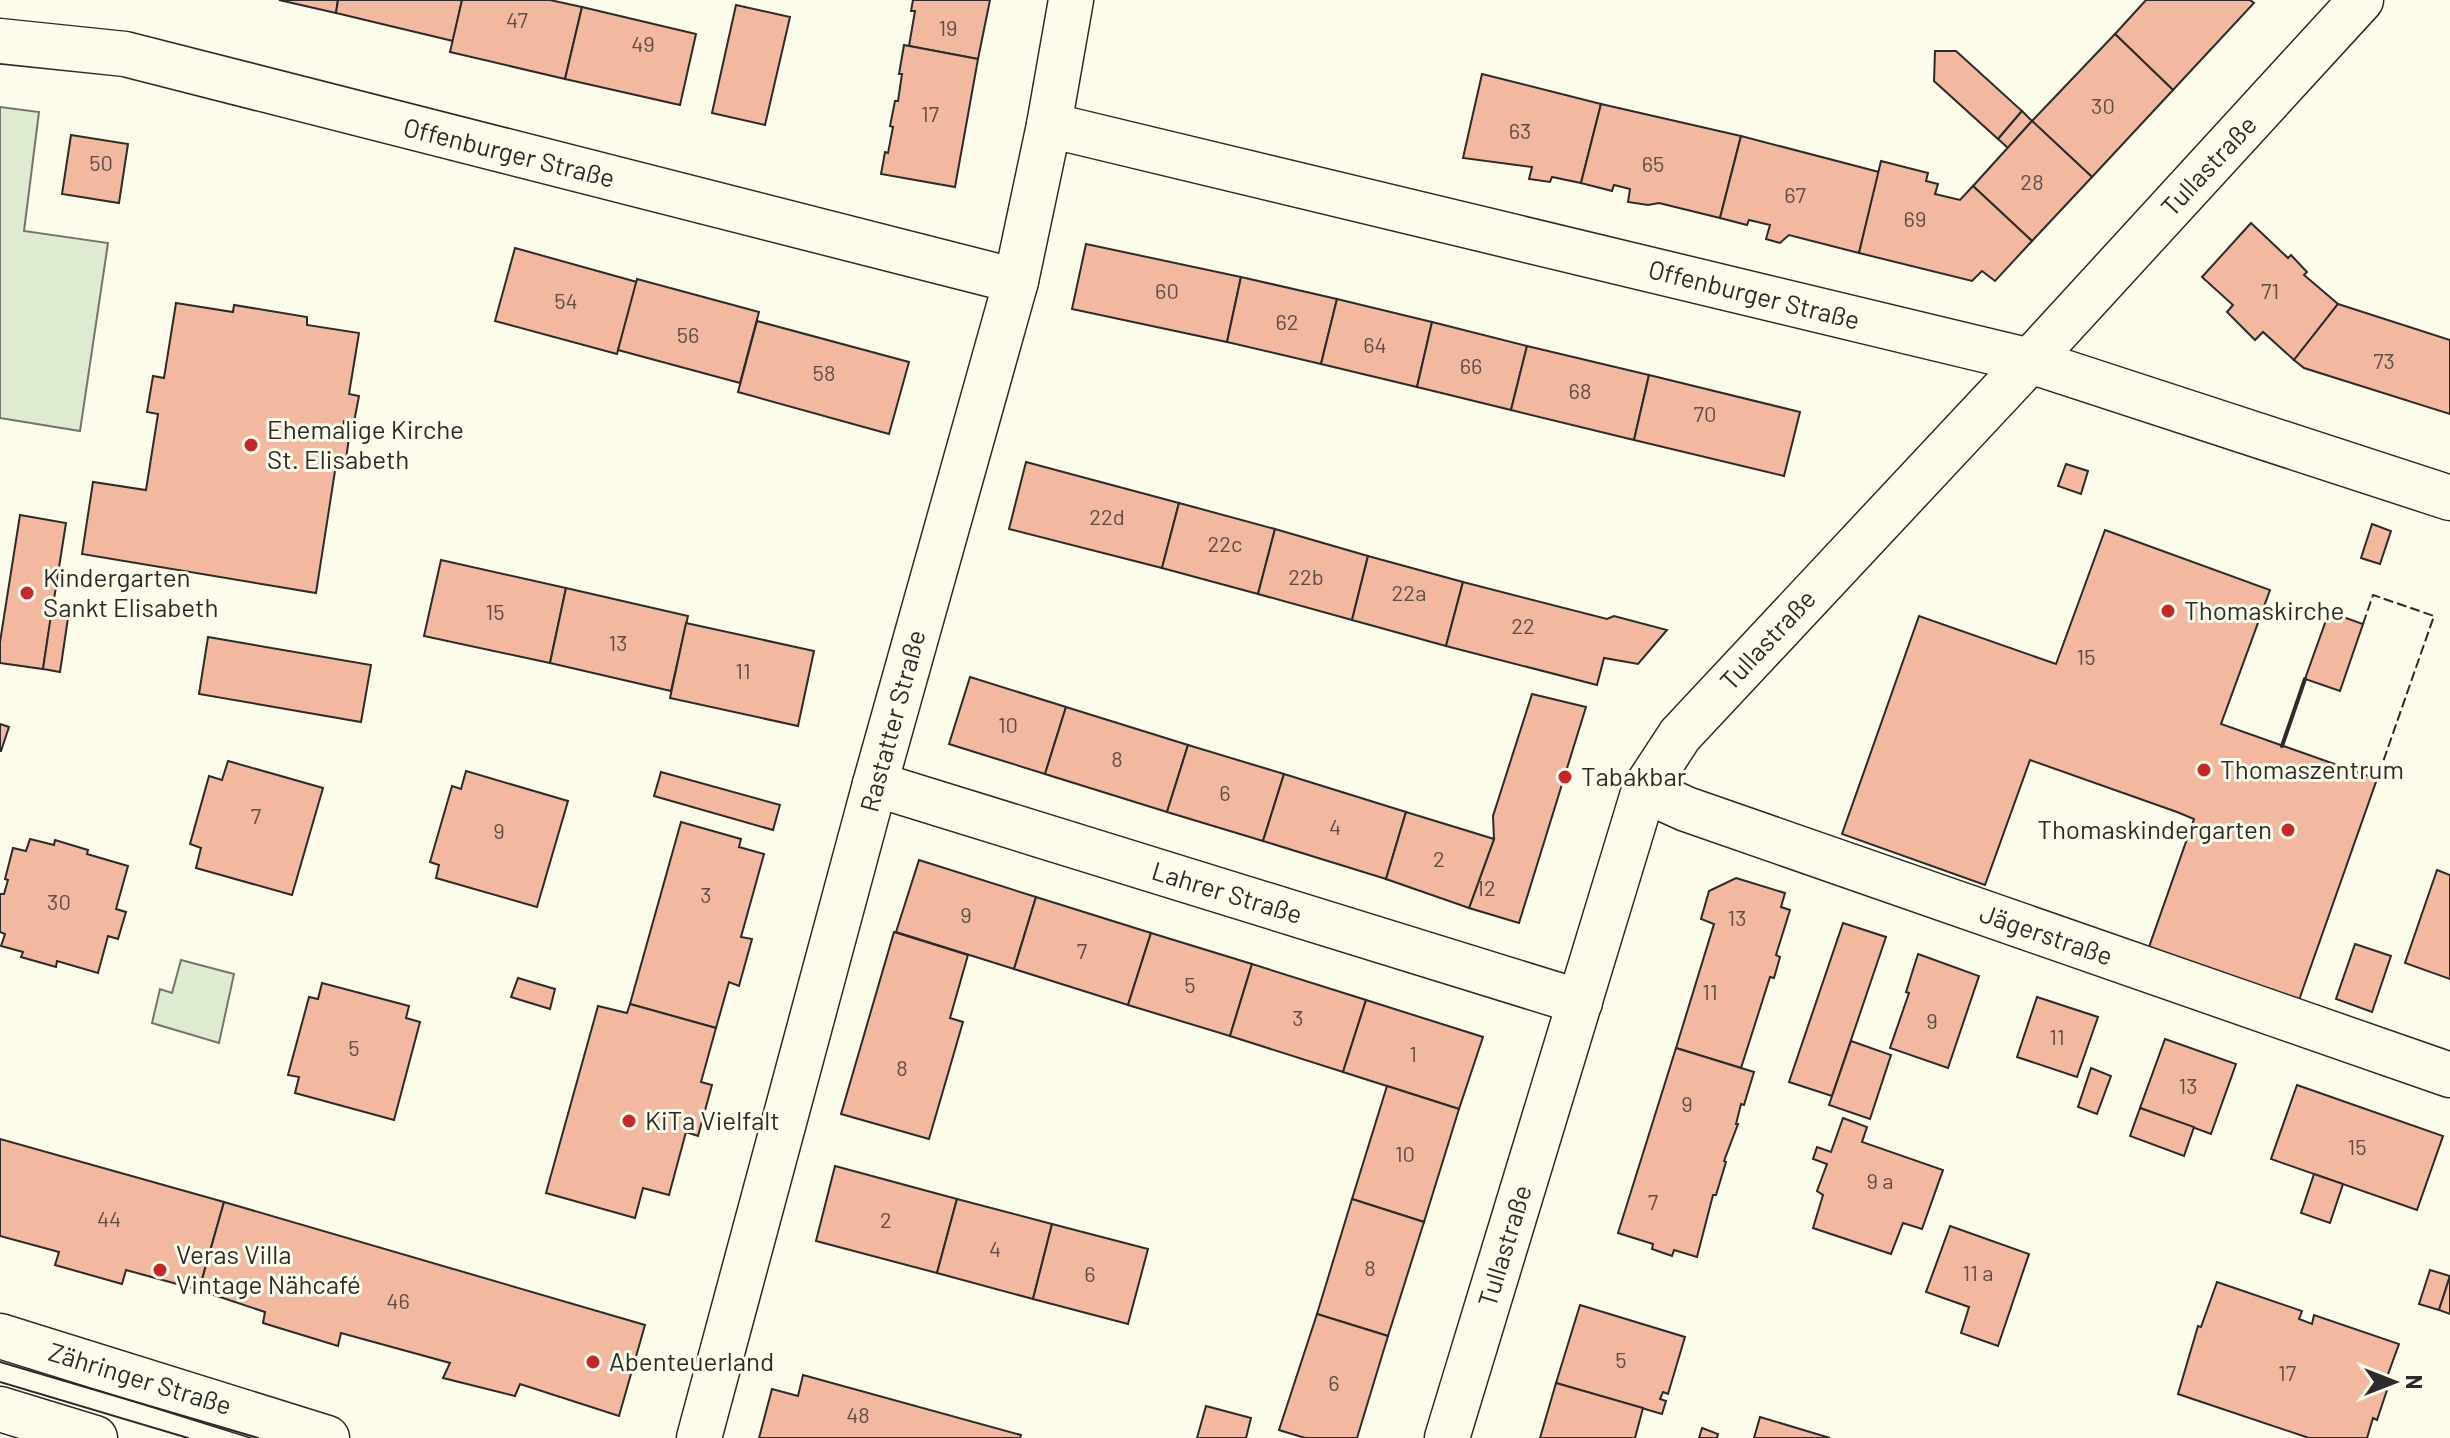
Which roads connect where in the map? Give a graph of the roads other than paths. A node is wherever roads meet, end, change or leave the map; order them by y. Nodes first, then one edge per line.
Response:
1 (1071, 0) edge
2 (2361, 0) edge
3 (0, 41) edge
4 (1049, 125) junction
5 (1016, 281) junction
6 (2030, 361) junction
7 (2450, 498) edge
8 (875, 784) junction
9 (1644, 790) junction
10 (1580, 1002) junction
11 (2450, 1075) edge
12 (0, 1336) edge
13 (0, 1409) edge
14 (68, 1434) edge
15 (327, 1438) edge
16 (699, 1438) edge
17 (1447, 1438) edge

1 - 4 street, Rastatter Straße
2 - 6 street, Tullastraße
3 - 5 street, Offenburger Straße
4 - 5 street, Rastatter Straße
4 - 6 street, Offenburger Straße
5 - 8 street, Rastatter Straße
6 - 7 street, Offenburger Straße
6 - 9 street, Tullastraße
8 - 10 street, Lahrer Straße
8 - 16 street, Rastatter Straße
9 - 10 street, Tullastraße
9 - 11 street, Jägerstraße
10 - 17 street, Tullastraße
12 - 15 street, Zähringer Straße
13 - 14 street

